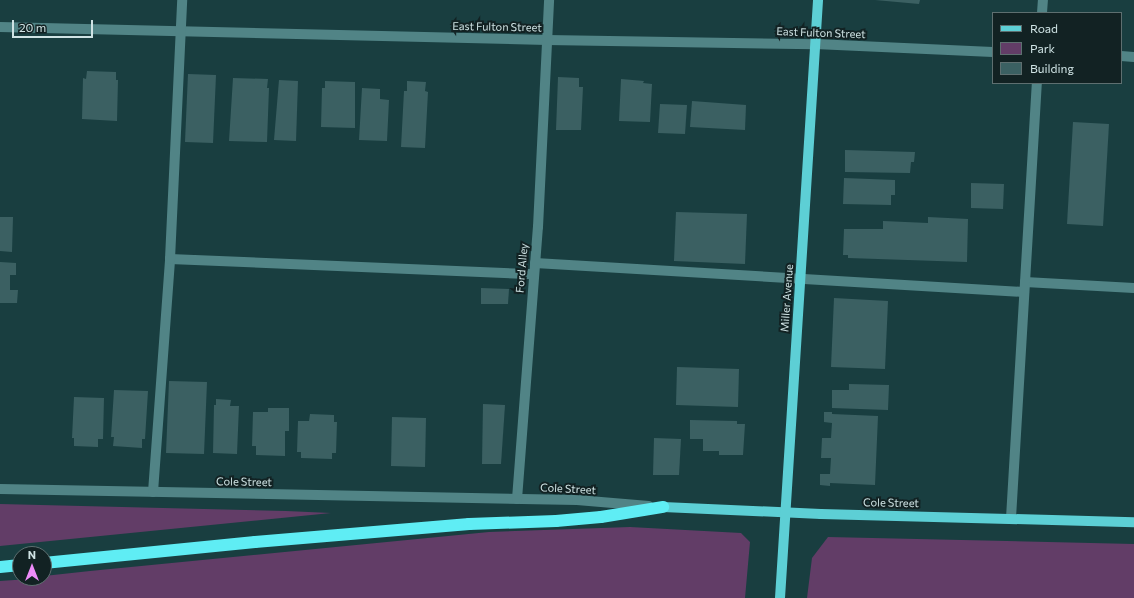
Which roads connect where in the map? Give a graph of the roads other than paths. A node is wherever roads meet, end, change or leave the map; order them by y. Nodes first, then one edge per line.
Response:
1 (182, 0) edge
2 (549, 0) edge
3 (818, 0) edge
4 (1043, 0) edge
5 (1042, 12) edge
6 (0, 27) edge
7 (179, 30) junction
8 (547, 40) junction
9 (815, 44) junction
10 (992, 52) edge
11 (1122, 56) edge
12 (1134, 57) edge
13 (1037, 84) edge
14 (170, 259) junction
15 (535, 263) junction
16 (534, 274) junction
17 (800, 279) junction
18 (1025, 287) junction
19 (1134, 288) edge
20 (0, 489) edge
21 (153, 492) junction
22 (517, 499) junction
23 (663, 508) junction
24 (786, 512) junction
25 (1011, 518) junction
26 (1134, 522) edge
27 (52, 562) edge
28 (12, 566) edge
29 (0, 567) edge
30 (780, 598) edge

1 - 7 street
2 - 8 street, Ford Alley
3 - 9 main road, Miller Avenue
4 - 5 street
6 - 7 street, East Fulton Street
7 - 8 street, East Fulton Street
7 - 14 street
8 - 9 street, East Fulton Street
8 - 15 street, Ford Alley
9 - 10 street, East Fulton Street
9 - 17 main road, Miller Avenue
11 - 12 street
13 - 18 street
14 - 16 street
14 - 21 street
15 - 16 street, Ford Alley
15 - 17 street
16 - 22 street, Ford Alley
17 - 18 street
17 - 24 main road, Miller Avenue
18 - 19 street
18 - 25 street
20 - 21 street, Cole Street
21 - 22 street, Cole Street
22 - 23 street, Cole Street
23 - 24 main road, Cole Street
23 - 27 highway
24 - 25 main road, Cole Street
24 - 30 main road, Miller Avenue
25 - 26 main road, Cole Street
28 - 29 highway

